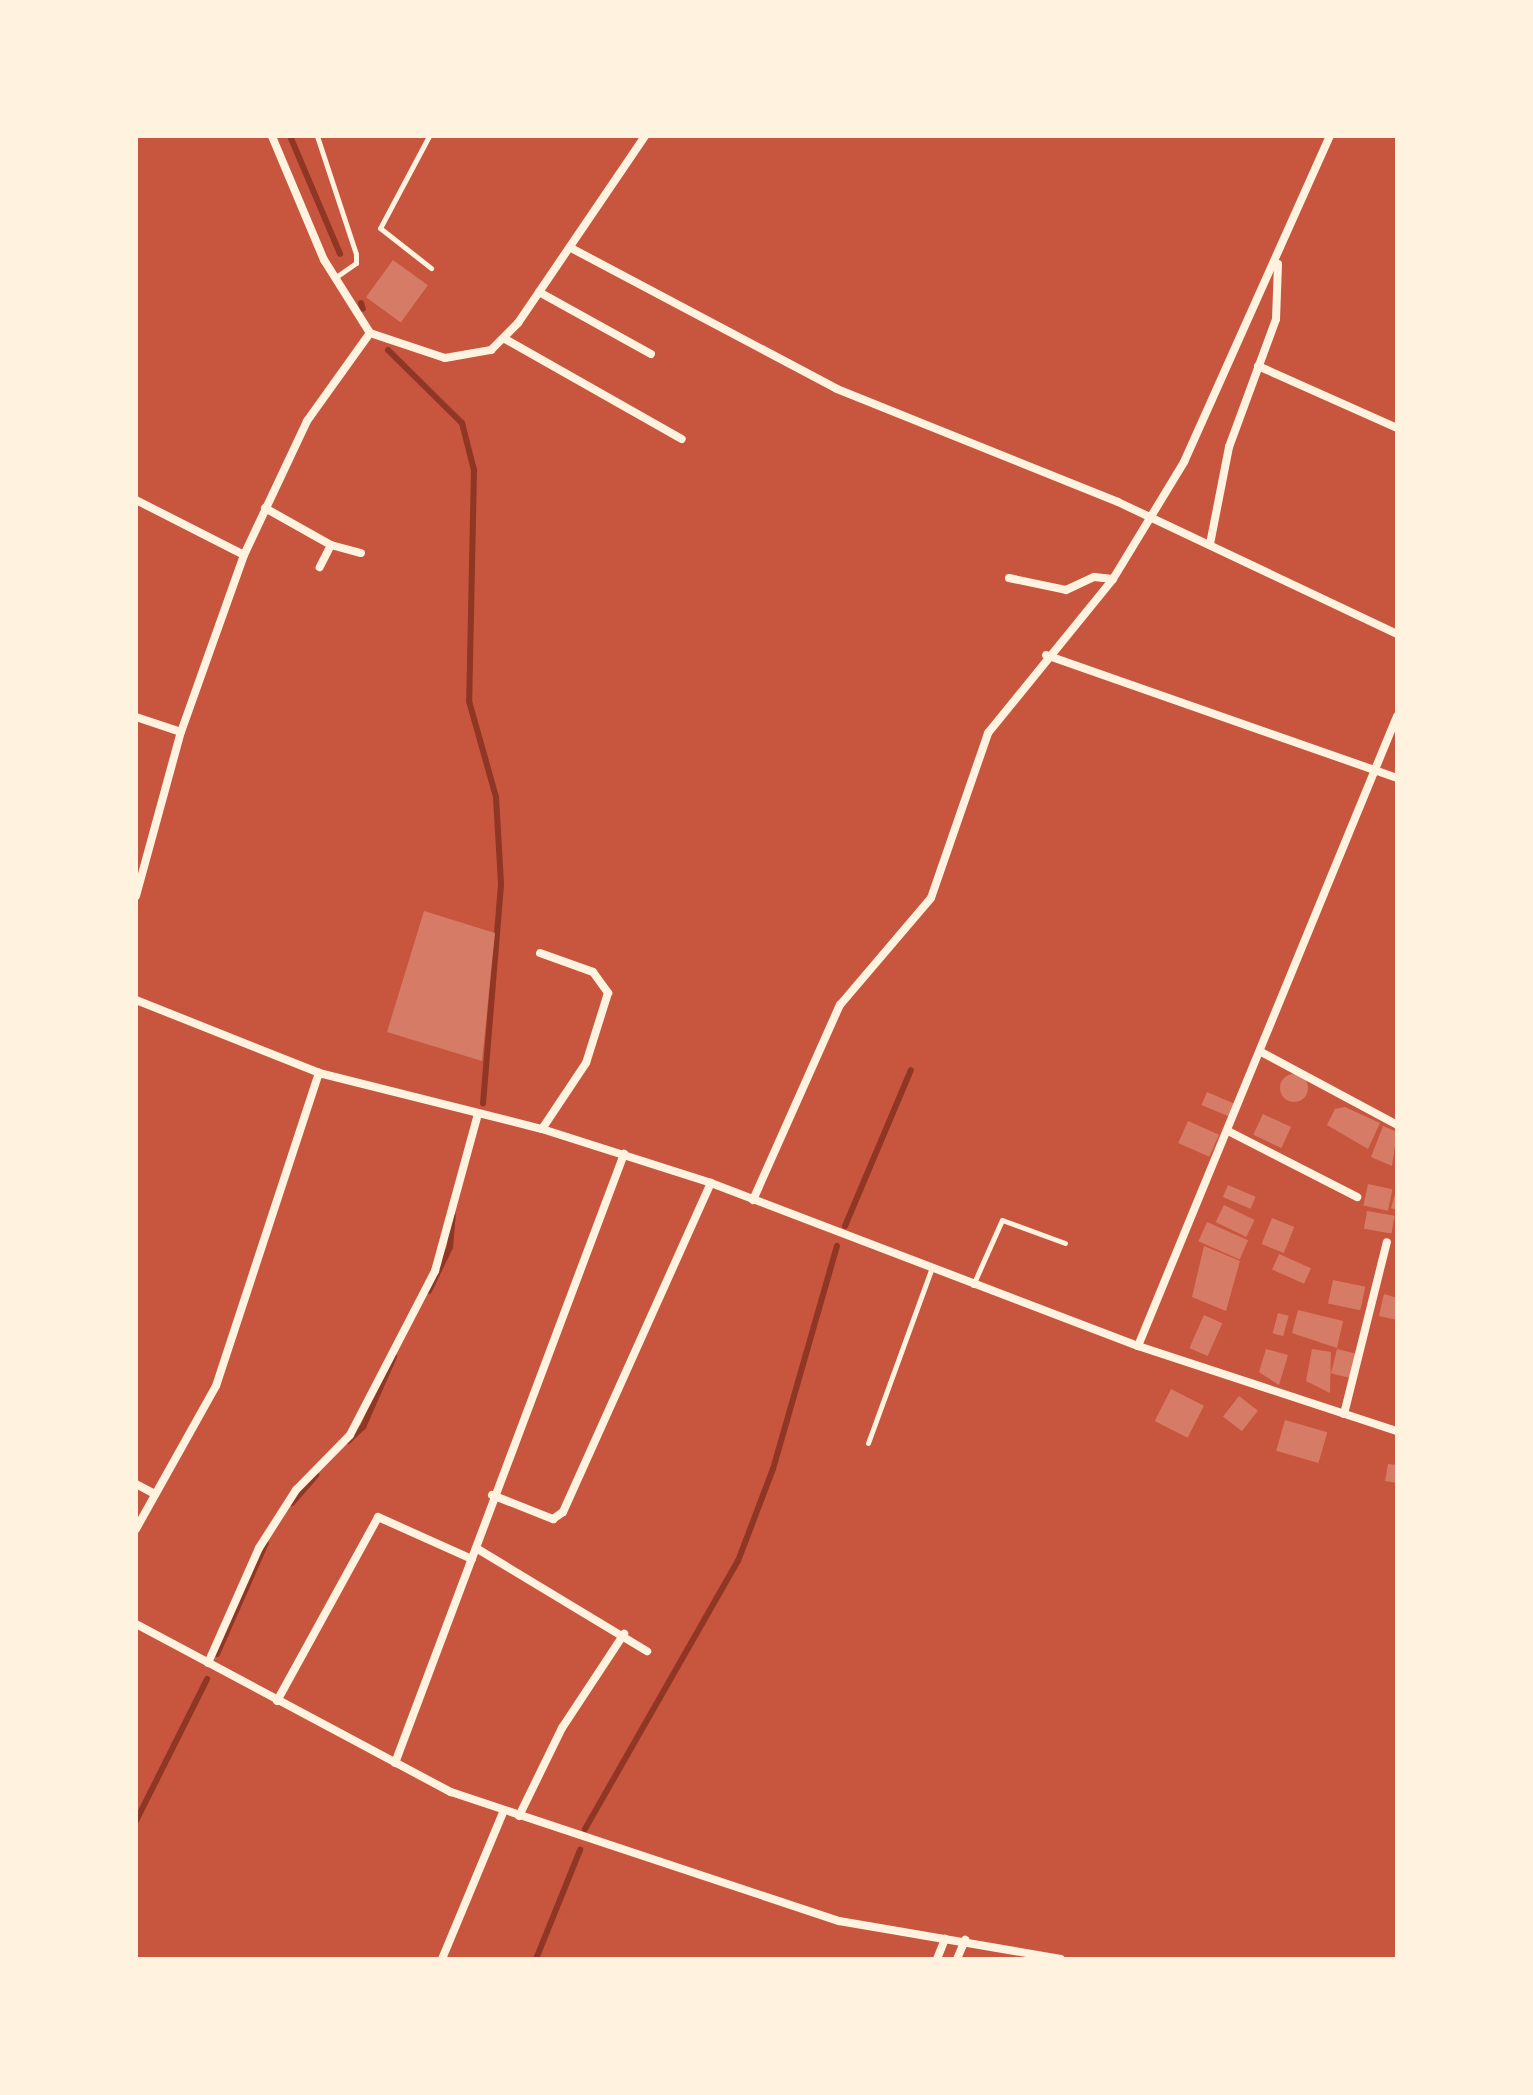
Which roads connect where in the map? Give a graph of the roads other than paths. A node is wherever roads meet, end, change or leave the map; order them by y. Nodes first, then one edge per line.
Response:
1 (272, 136) edge
2 (317, 136) edge
3 (429, 136) edge
4 (645, 136) edge
5 (1330, 136) edge
6 (571, 248) junction
7 (1278, 263) junction
8 (431, 268) dead end
9 (339, 275) junction
10 (539, 292) junction
11 (370, 333) junction
12 (505, 339) junction
13 (651, 354) dead end
14 (1258, 366) junction
15 (1397, 428) edge
16 (682, 439) dead end
17 (136, 500) edge
18 (265, 508) junction
19 (1152, 518) junction
20 (1210, 544) junction
21 (331, 545) junction
22 (361, 553) dead end
23 (244, 555) junction
24 (320, 567) dead end
25 (1009, 578) dead end
26 (1113, 579) junction
27 (1397, 634) edge
28 (1046, 655) junction
29 (1397, 716) edge
30 (136, 717) edge
31 (181, 732) junction
32 (1374, 767) junction
33 (1397, 778) edge
34 (136, 854) edge
35 (146, 857) junction
36 (136, 896) edge
37 (540, 953) dead end
38 (136, 1000) edge
39 (1263, 1053) junction
40 (319, 1073) junction
41 (478, 1114) junction
42 (1397, 1125) edge
43 (542, 1129) junction
44 (1230, 1132) junction
45 (624, 1154) junction
46 (711, 1183) junction
47 (1357, 1197) dead end
48 (753, 1200) junction
49 (1387, 1242) dead end
50 (1065, 1243) dead end
51 (931, 1270) junction
52 (972, 1286) junction
53 (1138, 1346) junction
54 (1344, 1414) junction
55 (1397, 1431) edge
56 (868, 1443) dead end
57 (136, 1484) edge
58 (155, 1494) junction
59 (492, 1495) junction
60 (136, 1529) edge
61 (476, 1548) junction
62 (472, 1559) junction
63 (136, 1624) edge
64 (624, 1634) junction
65 (647, 1651) dead end
66 (208, 1663) junction
67 (277, 1701) junction
68 (395, 1763) junction
69 (504, 1810) junction
70 (519, 1816) junction
71 (945, 1939) junction
72 (965, 1940) junction
73 (442, 1959) edge
74 (937, 1959) edge
75 (957, 1959) edge
76 (1061, 1959) edge

1 - 9 street
2 - 9 lane
3 - 8 lane
4 - 6 street
5 - 7 street
6 - 10 street
6 - 19 street
7 - 14 street
7 - 19 street
9 - 11 street
10 - 12 street
10 - 13 street
11 - 12 street
11 - 18 street
12 - 16 street
14 - 15 street
14 - 20 street
17 - 23 street
18 - 21 street
18 - 23 street
19 - 20 street
19 - 26 street
20 - 27 street
21 - 22 street
21 - 24 street
23 - 31 street
25 - 26 street
26 - 28 street
28 - 32 street
28 - 48 street
29 - 32 street
30 - 31 street
31 - 35 street
32 - 33 street
32 - 39 street
34 - 35 street
35 - 36 street
37 - 43 street
38 - 40 street
39 - 42 street
39 - 44 street
40 - 41 street
40 - 58 street
41 - 43 street
41 - 66 street
43 - 45 street
44 - 47 street
44 - 53 street
45 - 46 street
45 - 59 street
46 - 48 street
46 - 59 street
48 - 51 street
49 - 54 street
50 - 52 lane
51 - 52 street
51 - 56 lane
52 - 53 street
53 - 54 street
54 - 55 street
57 - 58 street
58 - 60 street
59 - 61 street
61 - 62 street
61 - 64 street
62 - 67 street
62 - 68 street
63 - 66 street
64 - 65 street
64 - 70 street
66 - 67 street
67 - 68 street
68 - 69 street
69 - 70 street
69 - 73 street
70 - 71 street
71 - 72 street
71 - 74 street
72 - 75 street
72 - 76 street

